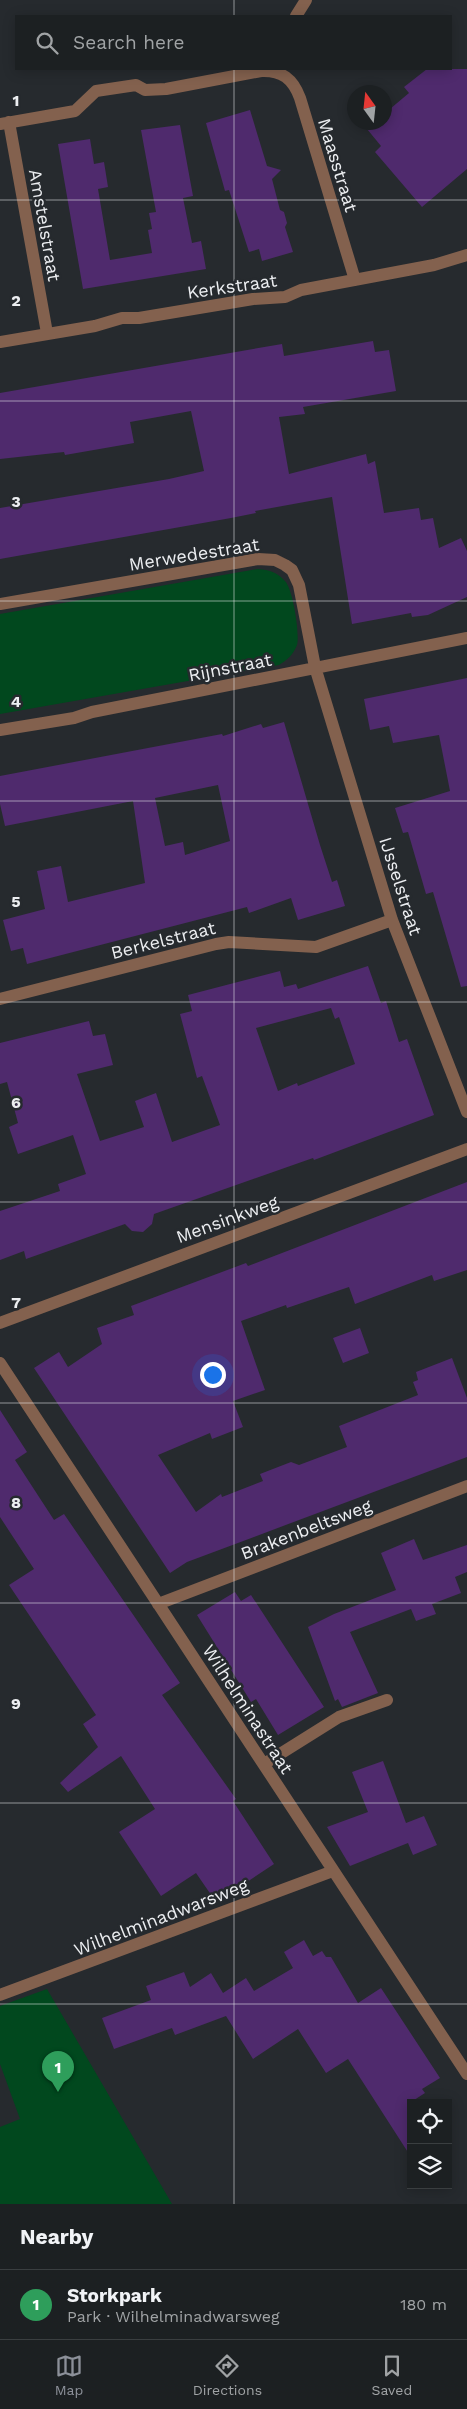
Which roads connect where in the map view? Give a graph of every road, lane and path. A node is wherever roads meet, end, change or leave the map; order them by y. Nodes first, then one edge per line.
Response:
1 (306, 0) edge
2 (297, 15) edge
3 (273, 70) edge
4 (5, 123) edge
5 (467, 255) edge
6 (354, 280) junction
7 (47, 334) junction
8 (0, 342) edge
9 (0, 604) edge
10 (467, 638) edge
11 (314, 667) junction
12 (0, 730) edge
13 (392, 920) junction
14 (0, 999) edge
15 (467, 1112) edge
16 (467, 1149) edge
17 (0, 1323) edge
18 (0, 1362) edge
19 (467, 1486) edge
20 (158, 1604) junction
21 (387, 1700) dead end
22 (264, 1764) junction
23 (333, 1871) junction
24 (0, 1995) edge
25 (467, 2074) edge

1 - 2 street
3 - 4 street, Maasstraat
3 - 6 street, Maasstraat
4 - 7 street, Amstelstraat
5 - 6 street, Kerkstraat
6 - 7 street, Kerkstraat
7 - 8 street, Kerkstraat
9 - 11 street, Merwedestraat
10 - 11 street, Rijnstraat
11 - 12 street, Rijnstraat
11 - 13 street, IJsselstraat
13 - 14 street, Berkelstraat
13 - 15 street, IJsselstraat
16 - 17 street, Mensinkweg
18 - 20 street, Wilhelminastraat
19 - 20 street, Brakenbeltsweg
20 - 22 street, Wilhelminastraat
21 - 22 street
22 - 23 street, Wilhelminastraat
23 - 24 street, Wilhelminadwarsweg
23 - 25 street, Wilhelminastraat

